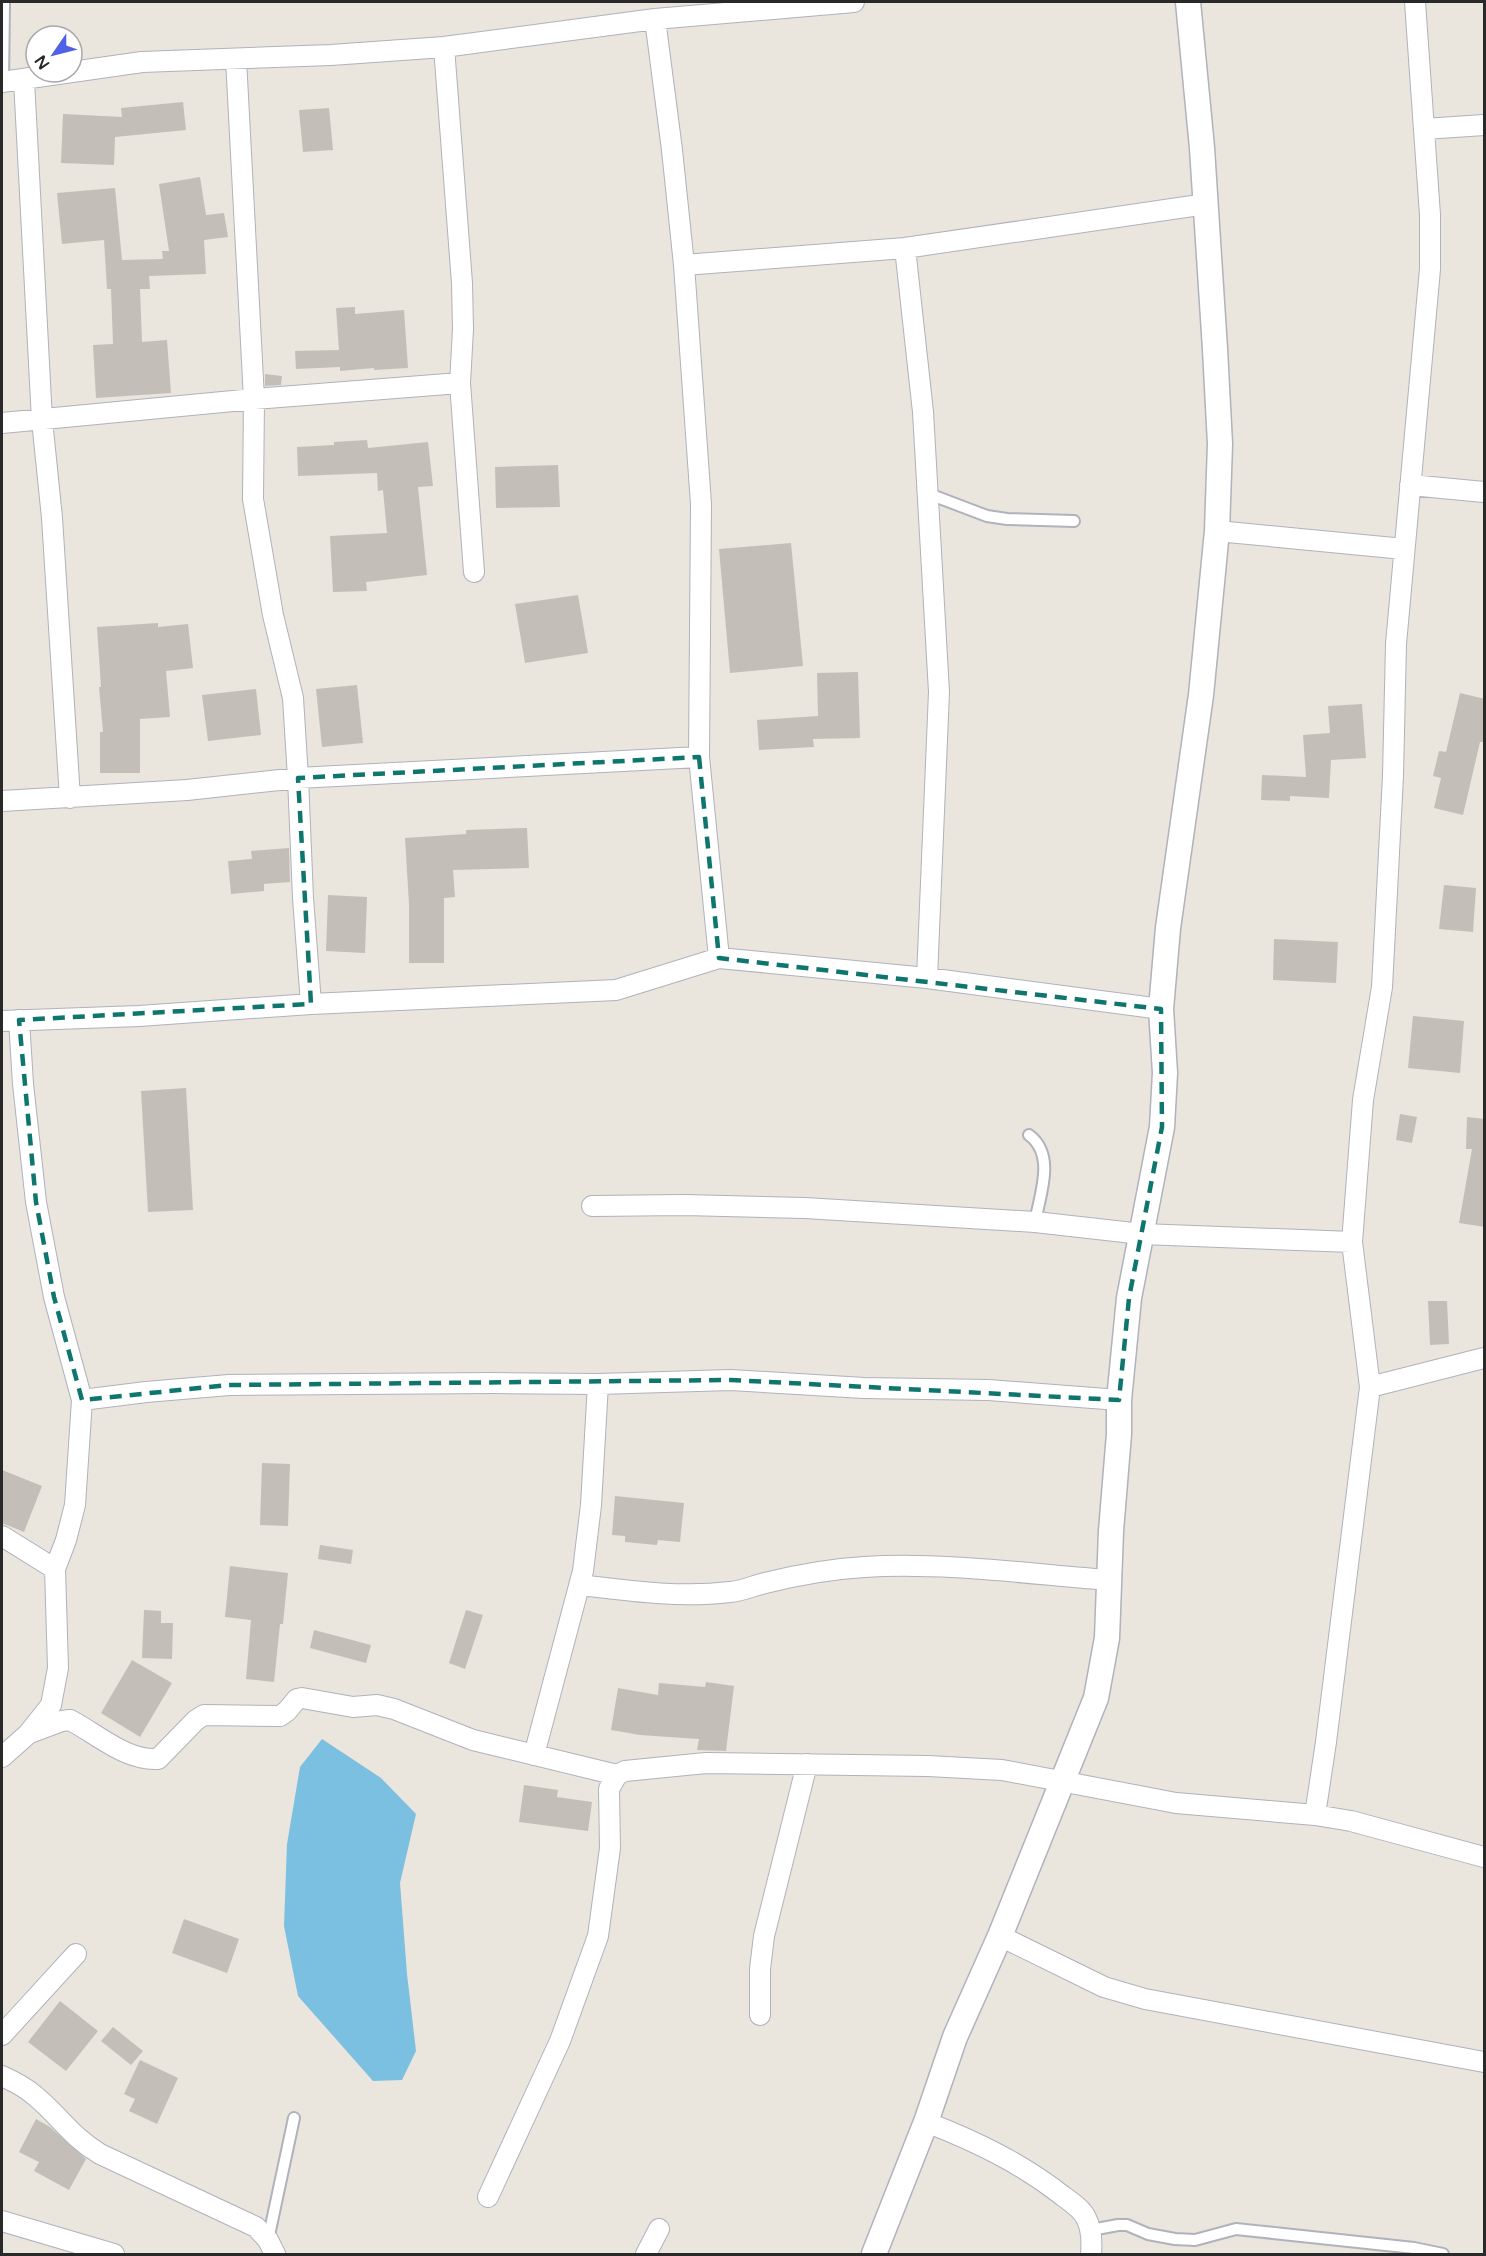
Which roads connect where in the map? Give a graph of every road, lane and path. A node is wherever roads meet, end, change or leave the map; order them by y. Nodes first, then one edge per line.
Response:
1 (4, 2) edge
2 (854, 2) edge
3 (1188, 2) edge
4 (1415, 2) edge
5 (655, 19) junction
6 (444, 47) junction
7 (236, 59) junction
8 (84, 71) edge
9 (24, 80) edge
10 (2, 82) edge
11 (24, 84) edge
12 (1485, 125) edge
13 (1424, 129) junction
14 (1206, 204) junction
15 (905, 248) junction
16 (684, 265) junction
17 (460, 383) junction
18 (254, 399) junction
19 (42, 420) junction
20 (2, 423) edge
21 (1410, 485) junction
22 (1485, 492) edge
23 (929, 494) junction
24 (1074, 521) dead end
25 (1217, 531) junction
26 (1404, 549) junction
27 (474, 572) dead end
28 (699, 758) junction
29 (298, 778) junction
30 (70, 798) junction
31 (2, 801) edge
32 (719, 958) junction
33 (927, 978) junction
34 (311, 1004) junction
35 (1161, 1009) junction
36 (10, 1021) edge
37 (1029, 1135) dead end
38 (592, 1206) dead end
39 (1035, 1222) junction
40 (1142, 1234) junction
41 (1353, 1242) junction
42 (1485, 1358) edge
43 (598, 1384) junction
44 (1370, 1387) junction
45 (82, 1400) junction
46 (1119, 1400) junction
47 (2, 1536) edge
48 (55, 1569) junction
49 (1109, 1580) junction
50 (580, 1585) junction
51 (28, 1734) junction
52 (534, 1755) junction
53 (2, 1757) edge
54 (807, 1764) junction
55 (617, 1775) junction
56 (1063, 1781) junction
57 (1315, 1815) junction
58 (1485, 1857) edge
59 (1000, 1936) junction
60 (76, 1954) dead end
61 (760, 2015) dead end
62 (2, 2035) edge
63 (1485, 2062) edge
64 (2, 2076) edge
65 (294, 2118) dead end
66 (926, 2122) junction
67 (488, 2197) dead end
68 (2, 2221) edge
69 (658, 2229) dead end
70 (1090, 2230) junction
71 (272, 2247) edge
72 (114, 2254) edge
73 (646, 2254) edge
74 (874, 2254) edge
75 (1091, 2254) edge
76 (1443, 2254) edge

1 - 10 lane
2 - 5 street
3 - 14 street
4 - 13 street
5 - 6 street
5 - 16 street
6 - 7 street
6 - 17 street
7 - 8 street
7 - 18 street
9 - 10 street
11 - 19 street
12 - 13 street
13 - 21 street
14 - 15 street
14 - 25 street
15 - 16 street
15 - 23 street
16 - 28 street
17 - 18 street
17 - 27 street
18 - 19 street
18 - 29 street
19 - 20 street
19 - 30 street
21 - 22 street
21 - 26 street
23 - 24 lane
23 - 33 street
25 - 26 street
25 - 35 street
26 - 41 street
28 - 29 street
28 - 32 street
29 - 30 street
29 - 34 street
30 - 31 street
32 - 33 street
32 - 34 street
33 - 35 street
34 - 36 street
35 - 40 street
36 - 45 street
37 - 39 lane
38 - 39 street
39 - 40 street
40 - 41 street
40 - 46 street
41 - 44 street
42 - 44 street
43 - 45 street
43 - 46 street
43 - 50 street
44 - 57 street
45 - 48 street
46 - 49 street
47 - 48 street
48 - 51 street
49 - 50 street
49 - 56 street
50 - 52 street
51 - 52 street
51 - 53 street
52 - 55 street
54 - 55 street
54 - 56 street
54 - 61 street
55 - 67 street
56 - 57 street
56 - 59 street
57 - 58 street
59 - 63 street
59 - 66 street
60 - 62 street
64 - 71 street
65 - 71 lane
66 - 70 street
66 - 74 street
68 - 72 street
69 - 73 street
70 - 75 street
70 - 76 lane

